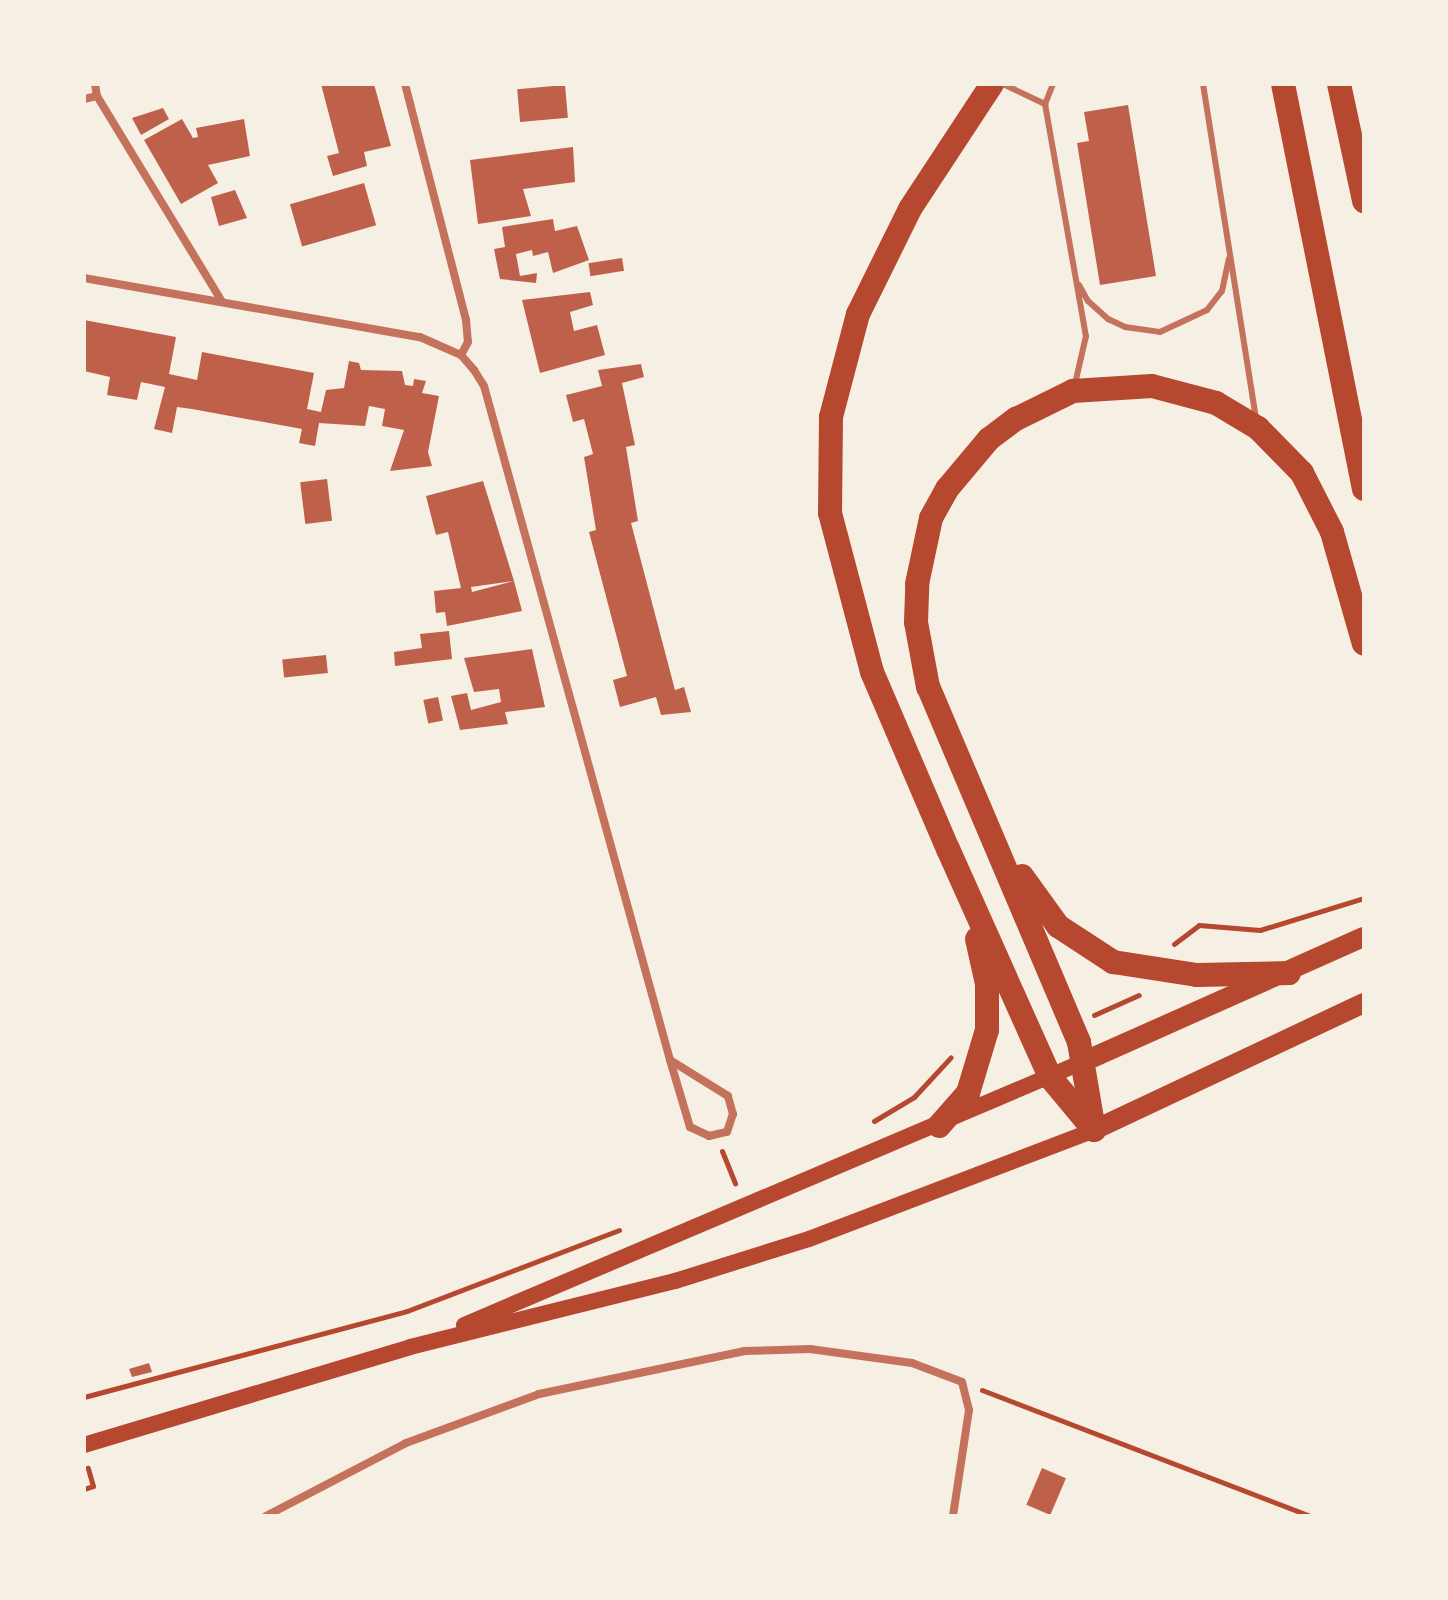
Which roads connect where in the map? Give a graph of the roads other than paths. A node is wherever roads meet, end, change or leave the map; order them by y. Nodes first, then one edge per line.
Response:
1 (95, 84) edge
2 (405, 84) edge
3 (992, 84) edge
4 (1003, 84) edge
5 (1053, 84) edge
6 (1203, 84) edge
7 (1283, 84) edge
8 (1339, 84) edge
9 (97, 96) junction
10 (84, 99) edge
11 (1045, 104) junction
12 (1364, 201) edge
13 (1230, 252) junction
14 (84, 278) edge
15 (1075, 279) junction
16 (221, 300) junction
17 (461, 355) junction
18 (1073, 391) junction
19 (1258, 428) junction
20 (1364, 489) edge
21 (1364, 644) edge
22 (950, 739) junction
23 (948, 849) junction
24 (1364, 937) edge
25 (1289, 973) junction
26 (1364, 1003) edge
27 (670, 1060) junction
28 (1085, 1061) junction
29 (1050, 1077) junction
30 (939, 1126) junction
31 (1094, 1130) junction
32 (410, 1347) junction
33 (84, 1445) edge
34 (266, 1516) edge
35 (953, 1516) edge

1 - 9 street
2 - 17 street
3 - 23 highway
4 - 11 lane
5 - 11 lane
6 - 13 lane
7 - 20 highway
8 - 12 highway
9 - 10 street
9 - 16 street
11 - 15 lane
13 - 15 lane
13 - 19 lane
14 - 16 street
15 - 18 lane
16 - 17 street
17 - 27 street
18 - 19 highway
18 - 22 highway
19 - 21 highway
22 - 25 highway
22 - 28 highway
23 - 29 highway
23 - 30 highway
24 - 25 main road
25 - 28 main road
26 - 31 main road
27 - 27 street
28 - 29 main road
28 - 31 highway
29 - 30 main road
29 - 31 highway
30 - 32 main road
31 - 32 main road
32 - 33 main road
34 - 35 street

